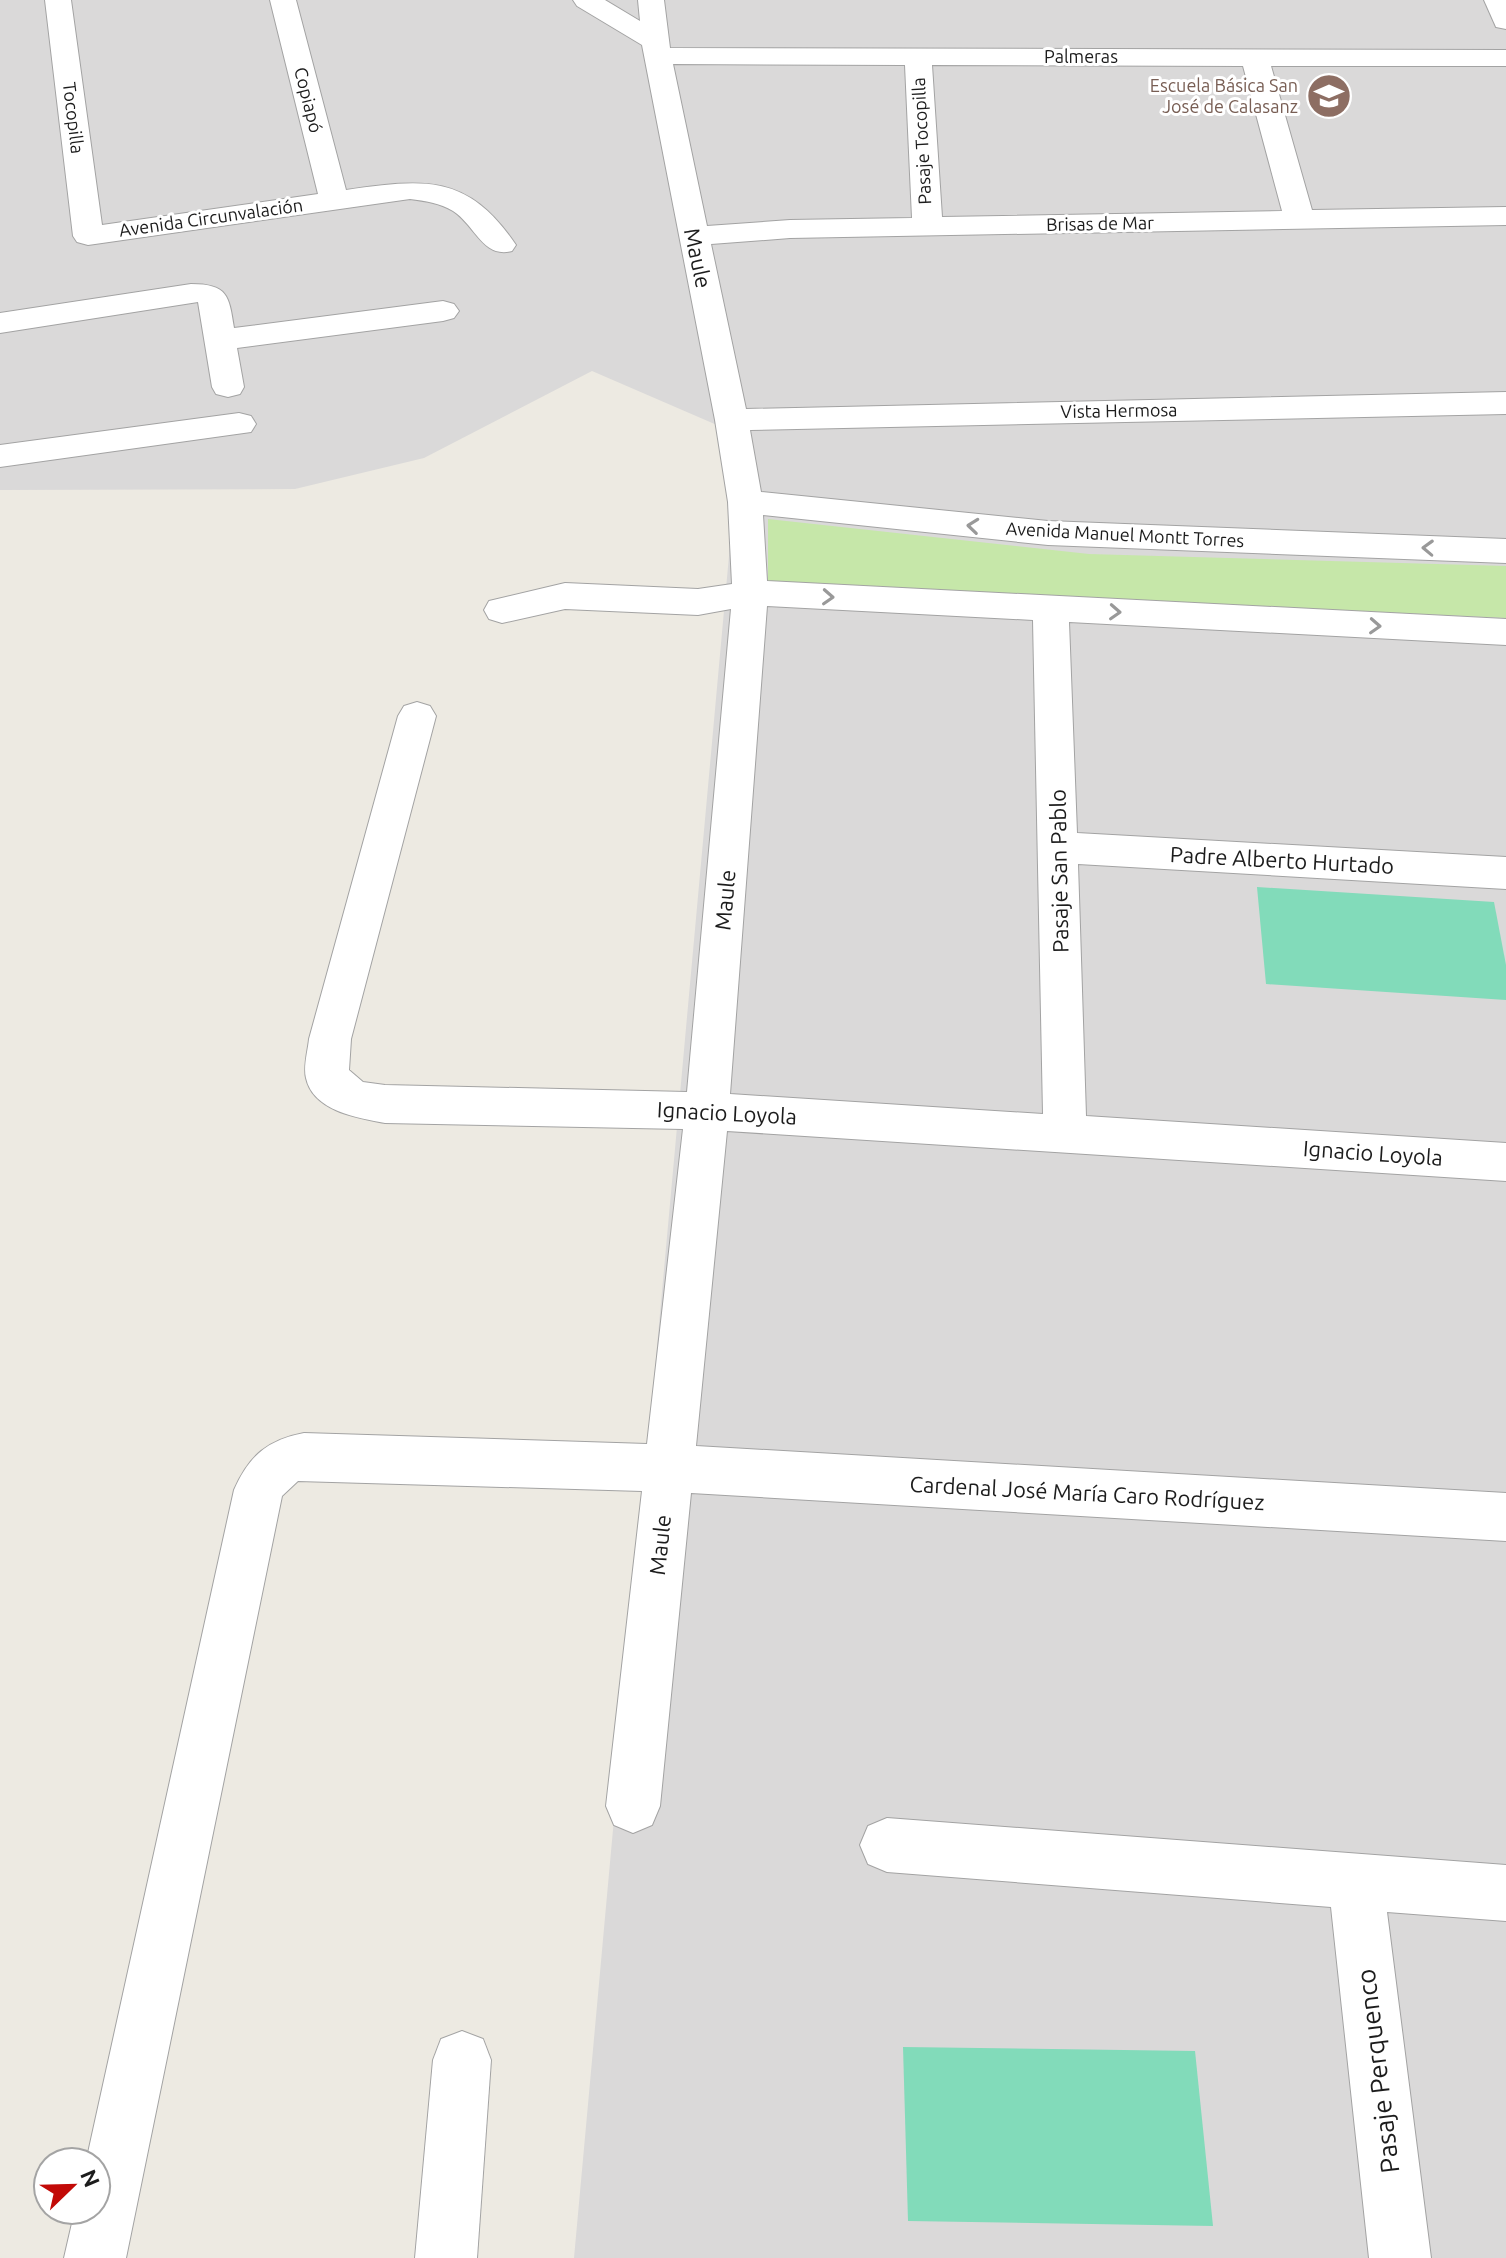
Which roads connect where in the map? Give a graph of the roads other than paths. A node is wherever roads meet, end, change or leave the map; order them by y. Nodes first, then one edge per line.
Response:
1 (58, 0) edge
2 (283, 0) edge
3 (586, 0) edge
4 (651, 0) edge
5 (1497, 0) edge
6 (1506, 21) edge
7 (656, 49) junction
8 (918, 57) junction
9 (1255, 58) junction
10 (1506, 58) edge
11 (334, 200) junction
12 (1506, 216) edge
13 (1300, 222) junction
14 (927, 226) junction
15 (88, 236) joint
16 (694, 236) junction
17 (501, 245) dead end
18 (443, 311) dead end
19 (0, 323) edge
20 (220, 340) junction
21 (228, 387) dead end
22 (1506, 403) edge
23 (732, 420) junction
24 (239, 424) dead end
25 (0, 456) edge
26 (745, 502) junction
27 (1506, 551) edge
28 (750, 593) junction
29 (1051, 609) junction
30 (502, 610) dead end
31 (1506, 632) edge
32 (417, 716) dead end
33 (1058, 847) junction
34 (1506, 873) edge
35 (707, 1111) junction
36 (1065, 1133) junction
37 (1506, 1162) edge
38 (669, 1468) junction
39 (1506, 1517) edge
40 (633, 1806) dead end
41 (887, 1845) dead end
42 (1356, 1883) junction
43 (1506, 1893) edge
44 (462, 2060) dead end
45 (95, 2258) edge
46 (446, 2258) edge
47 (1400, 2258) edge

1 - 15 street, Tocopilla
2 - 11 street, Copiapó
3 - 7 street
4 - 7 street, Maule
5 - 6 street
7 - 8 street, Palmeras
7 - 16 street, Maule
8 - 9 street, Palmeras
8 - 14 street, Pasaje Tocopilla
9 - 10 street, Palmeras
9 - 13 street
11 - 15 street, Avenida Circunvalación
11 - 17 street, Avenida Circunvalación
12 - 13 street, Brisas de Mar
13 - 14 street, Brisas de Mar
14 - 16 street, Brisas de Mar
16 - 23 street, Maule
18 - 20 street
19 - 20 street
20 - 21 street
22 - 23 street, Vista Hermosa
23 - 26 street, Maule
24 - 25 street
27 -> 26 street, Avenida Manuel Montt Torres
26 - 28 street, Maule
28 -> 29 street
28 - 30 street
28 - 35 street, Maule
29 -> 31 street
29 - 33 street, Pasaje San Pablo
32 - 35 street, Ignacio Loyola
33 - 34 street, Padre Alberto Hurtado
33 - 36 street, Pasaje San Pablo
35 - 36 street, Ignacio Loyola
35 - 38 street, Maule
36 - 37 street, Ignacio Loyola
38 - 39 street, Cardenal José María Caro Rodríguez
38 - 40 street, Maule
38 - 45 street, Cardenal José María Caro Rodríguez
41 - 42 street
42 - 43 street
42 - 47 street, Pasaje Perquenco
44 - 46 street

